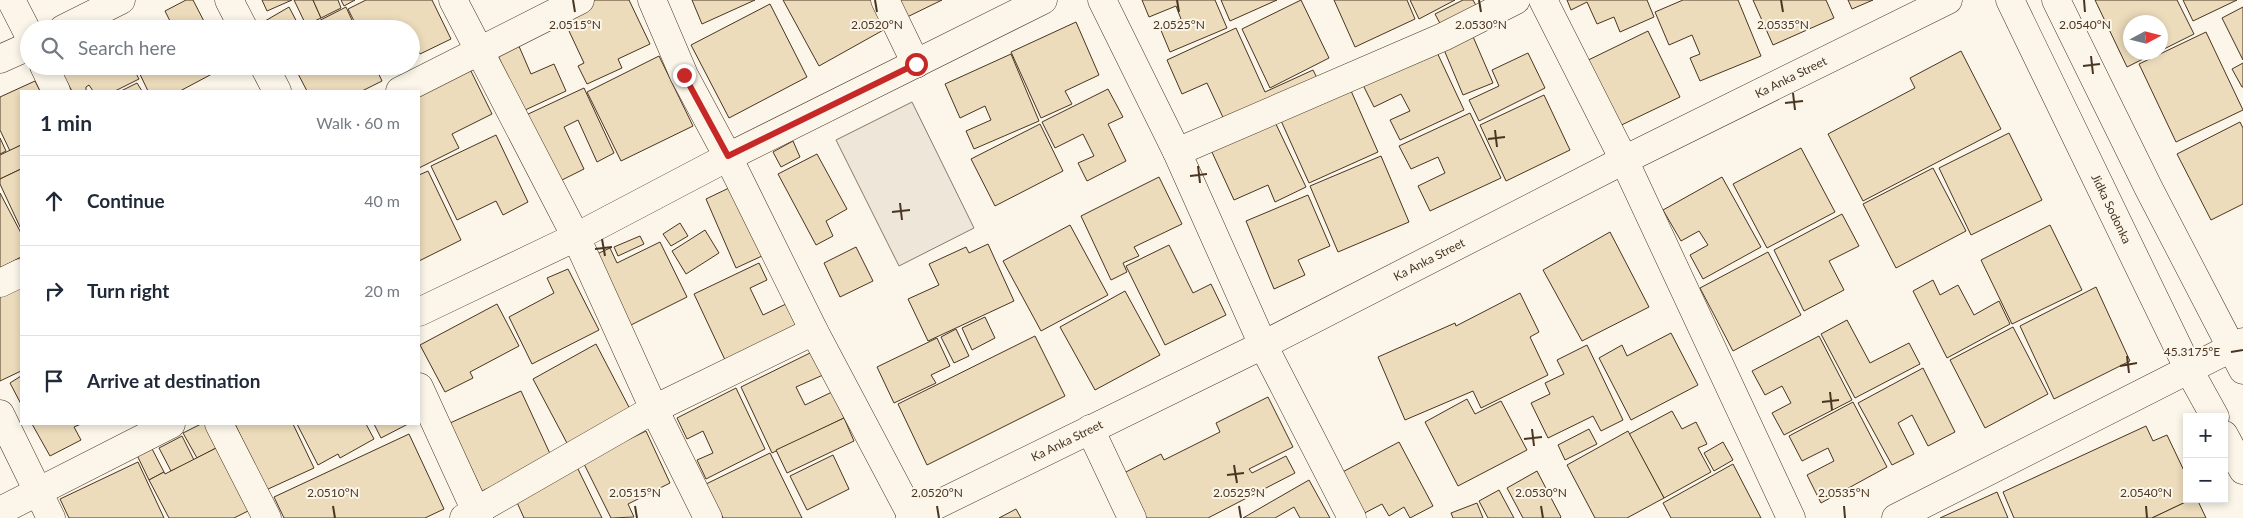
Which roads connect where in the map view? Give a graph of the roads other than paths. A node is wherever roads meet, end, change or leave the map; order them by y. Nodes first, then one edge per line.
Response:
1 (11, 0) edge
2 (121, 0) edge
3 (229, 0) edge
4 (453, 0) edge
5 (580, 0) edge
6 (652, 0) edge
7 (885, 0) edge
8 (1043, 0) edge
9 (1102, 0) edge
10 (1516, 0) edge
11 (1543, 0) edge
12 (1948, 0) edge
13 (2010, 0) edge
14 (2056, 0) edge
15 (21, 20) edge
16 (81, 20) edge
17 (239, 20) edge
18 (20, 50) edge
19 (479, 50) junction
20 (0, 59) edge
21 (916, 64) junction
22 (48, 75) edge
23 (269, 75) edge
24 (56, 90) edge
25 (276, 90) edge
26 (402, 90) edge
27 (1177, 152) junction
28 (728, 156) junction
29 (1624, 160) junction
30 (576, 237) junction
31 (20, 273) edge
32 (0, 283) edge
33 (420, 312) edge
34 (814, 331) junction
35 (1262, 345) junction
36 (2240, 353) edge
37 (2189, 370) junction
38 (420, 389) edge
39 (654, 409) junction
40 (2213, 413) edge
41 (0, 414) edge
42 (169, 425) edge
43 (220, 425) edge
44 (1090, 429) junction
45 (2228, 442) edge
46 (2243, 470) edge
47 (38, 491) junction
48 (0, 511) edge
49 (473, 516) edge
50 (51, 518) edge
51 (267, 518) edge
52 (708, 518) edge
53 (911, 518) edge
54 (1132, 518) edge
55 (1352, 518) edge
56 (1791, 518) edge
57 (1896, 518) edge

1 - 15 street
2 - 16 street
3 - 17 street
4 - 19 street
5 - 19 street
6 - 28 street
7 - 21 street
8 - 21 street
9 - 27 street
10 - 27 street
11 - 29 street
12 - 29 street, Ka Anka Street
13 - 37 street, Jidka Sodonka
14 - 36 street
18 - 20 street
19 - 26 street
19 - 30 street
21 - 28 street
22 - 24 street
23 - 25 street
27 - 35 street
28 - 30 street
28 - 34 street
29 - 35 street, Ka Anka Street
29 - 56 street
30 - 33 street
30 - 39 street
31 - 32 street
34 - 39 street
34 - 53 street
35 - 44 street, Ka Anka Street
35 - 55 street
36 - 37 street
37 - 40 street, Jidka Sodonka
37 - 57 street
38 - 49 street
39 - 49 street
39 - 52 street
41 - 47 street
42 - 47 street
43 - 51 street
44 - 53 street, Ka Anka Street
44 - 54 street
45 - 46 street
47 - 48 street
47 - 50 street

